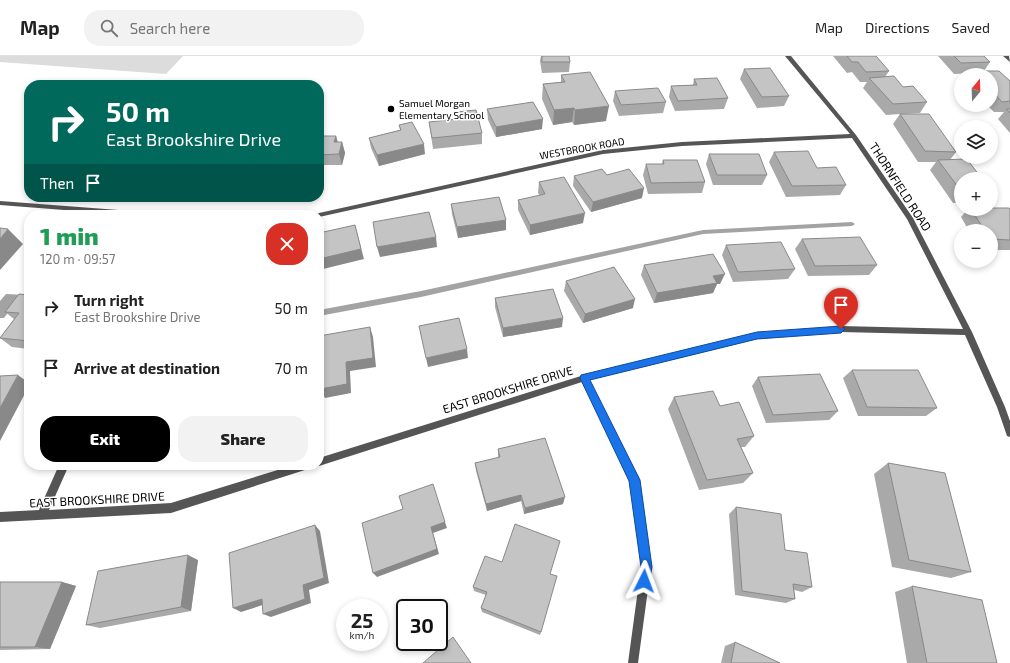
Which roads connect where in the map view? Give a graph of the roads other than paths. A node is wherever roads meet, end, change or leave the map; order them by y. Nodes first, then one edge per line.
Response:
1 (788, 56) edge
2 (1006, 56) edge
3 (1010, 60) edge
4 (854, 136) junction
5 (0, 203) edge
6 (92, 210) edge
7 (324, 214) edge
8 (968, 332) junction
9 (584, 378) junction
10 (1010, 433) edge
11 (324, 460) edge
12 (62, 470) edge
13 (292, 470) edge
14 (42, 515) junction
15 (0, 518) edge
16 (633, 663) edge

1 - 4 street, THORNFIELD ROAD
2 - 3 street
4 - 7 street, WESTBROOK ROAD
4 - 8 street, THORNFIELD ROAD
5 - 6 street
8 - 9 street, EAST BROOKSHIRE DRIVE
8 - 10 street, THORNFIELD ROAD
9 - 11 street, EAST BROOKSHIRE DRIVE
9 - 16 street
12 - 14 street
13 - 14 street, EAST BROOKSHIRE DRIVE
14 - 15 street, EAST BROOKSHIRE DRIVE

